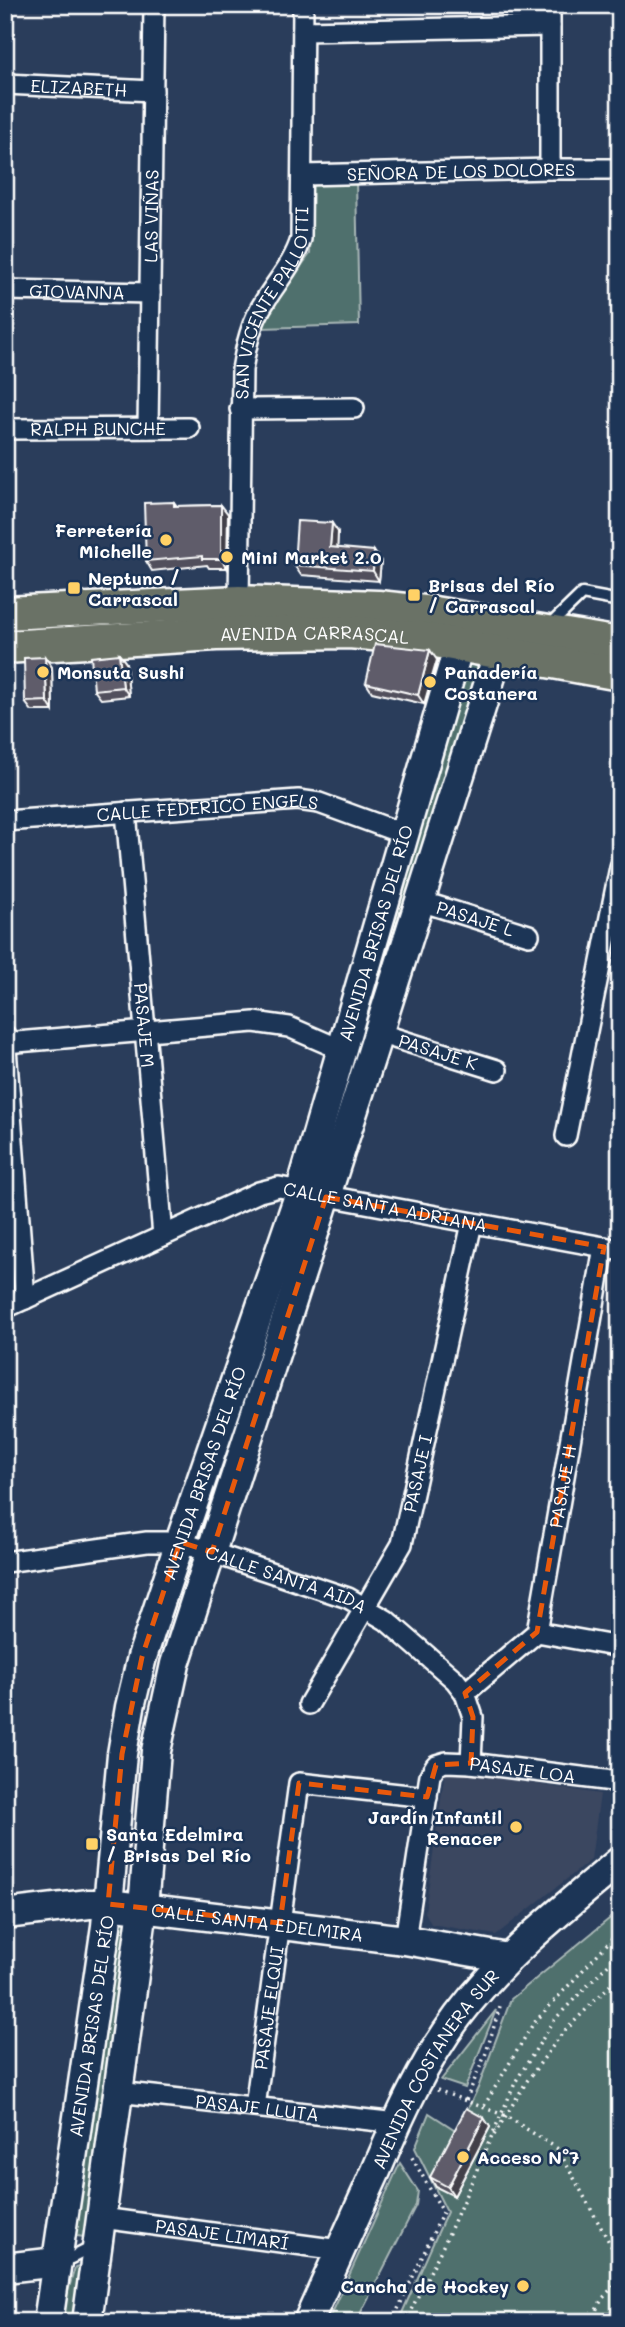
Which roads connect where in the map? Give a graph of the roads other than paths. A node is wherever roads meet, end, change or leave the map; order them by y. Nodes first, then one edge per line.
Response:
1 (154, 5) edge
2 (303, 5) edge
3 (550, 5) edge
4 (550, 26) junction
5 (303, 31) junction
6 (5, 84) edge
7 (153, 91) junction
8 (550, 169) junction
9 (620, 169) edge
10 (303, 174) junction
11 (5, 290) edge
12 (150, 293) junction
13 (354, 408) dead end
14 (240, 409) junction
15 (148, 428) junction
16 (189, 428) dead end
17 (5, 429) edge
18 (620, 601) edge
19 (239, 602) junction
20 (5, 613) edge
21 (544, 631) junction
22 (215, 634) junction
23 (620, 644) edge
24 (459, 646) junction
25 (5, 647) edge
26 (498, 653) junction
27 (620, 674) edge
28 (127, 812) junction
29 (5, 821) edge
30 (404, 835) junction
31 (620, 867) edge
32 (420, 901) junction
33 (529, 935) dead end
34 (145, 1031) junction
35 (378, 1033) junction
36 (5, 1035) edge
37 (6, 1043) edge
38 (342, 1050) junction
39 (497, 1070) dead end
40 (566, 1136) dead end
41 (313, 1193) junction
42 (472, 1223) junction
43 (163, 1236) junction
44 (612, 1248) edge
45 (25, 1299) junction
46 (5, 1308) edge
47 (180, 1542) junction
48 (212, 1552) junction
49 (5, 1562) edge
50 (364, 1606) junction
51 (537, 1632) junction
52 (620, 1647) edge
53 (465, 1693) junction
54 (309, 1704) dead end
55 (471, 1763) junction
56 (620, 1782) edge
57 (427, 1797) junction
58 (620, 1861) edge
59 (108, 1904) junction
60 (142, 1908) junction
61 (5, 1914) edge
62 (280, 1923) junction
63 (405, 1940) junction
64 (508, 1958) junction
65 (118, 2091) junction
66 (254, 2108) junction
67 (400, 2133) junction
68 (101, 2231) junction
69 (340, 2250) junction
70 (57, 2262) junction
71 (5, 2268) edge
72 (48, 2322) edge
73 (87, 2322) edge
74 (308, 2322) edge

1 - 7 street, LAS VIÑAS
2 - 5 street, SAN VICENTE PALLOTTI
3 - 4 street
4 - 5 street
4 - 8 street
5 - 10 street, SAN VICENTE PALLOTTI
6 - 7 street, ELIZABETH
7 - 12 street, LAS VIÑAS
8 - 9 street, SEÑORA DE LOS DOLORES
8 - 10 street, SEÑORA DE LOS DOLORES
10 - 14 street, SAN VICENTE PALLOTTI
11 - 12 street, GIOVANNA
12 - 15 street, LAS VIÑAS
13 - 14 street
14 - 19 street, SAN VICENTE PALLOTTI
15 - 16 street, RALPH BUNCHE
15 - 17 street, RALPH BUNCHE
18 - 21 lane
19 - 20 main road, AVENIDA CARRASCAL
19 - 21 main road, AVENIDA CARRASCAL
19 - 22 main road
21 - 23 main road, AVENIDA CARRASCAL
22 - 24 main road, AVENIDA CARRASCAL
22 - 25 main road, AVENIDA CARRASCAL
24 - 26 main road, AVENIDA CARRASCAL
24 - 30 street, AVENIDA BRISAS DEL RÍO
26 - 27 main road, AVENIDA CARRASCAL
26 - 32 street, AVENIDA BRISAS DEL RÍO
28 - 29 street, CALLE FEDERICO ENGELS
28 - 30 street, CALLE FEDERICO ENGELS
28 - 34 street, PASAJE M
30 - 38 street, AVENIDA BRISAS DEL RÍO
31 - 40 street
32 - 33 street, PASAJE L
32 - 35 street, AVENIDA BRISAS DEL RÍO
34 - 37 street
34 - 38 street
34 - 43 street, PASAJE M
35 - 39 street, PASAJE K
35 - 41 street, AVENIDA BRISAS DEL RÍO
36 - 37 street
37 - 45 street
38 - 41 street, AVENIDA BRISAS DEL RÍO
41 - 42 street, CALLE SANTA ADRIANA
41 - 43 street, CALLE SANTA ADRIANA
41 - 47 street, AVENIDA BRISAS DEL RÍO
41 - 48 street, AVENIDA BRISAS DEL RÍO
42 - 44 street, CALLE SANTA ADRIANA
42 - 50 street, PASAJE I
43 - 45 street, CALLE SANTA ADRIANA
44 - 51 street, PASAJE H
45 - 46 street, CALLE SANTA ADRIANA
47 - 48 street, CALLE SANTA AIDA
47 - 49 street, CALLE SANTA AIDA
47 - 59 street, AVENIDA BRISAS DEL RÍO
48 - 50 street, CALLE SANTA AIDA
48 - 60 street, AVENIDA BRISAS DEL RÍO
50 - 53 street, CALLE SANTA AIDA
50 - 54 street, PASAJE I
51 - 52 street
51 - 53 street
53 - 55 street, CALLE SANTA AIDA
55 - 56 street, PASAJE LOA
55 - 57 street, PASAJE LOA
57 - 62 street, PASAJE ELQUI
57 - 63 street
58 - 64 street, AVENIDA COSTANERA SUR
59 - 60 street, CALLE SANTA EDELMIRA
59 - 61 street, CALLE SANTA EDELMIRA
59 - 70 street, AVENIDA BRISAS DEL RÍO
60 - 62 street, CALLE SANTA EDELMIRA
60 - 65 street, AVENIDA BRISAS DEL RÍO
62 - 63 street, CALLE SANTA EDELMIRA
62 - 66 street, PASAJE ELQUI
63 - 64 street, CALLE SANTA EDELMIRA
64 - 67 street, AVENIDA COSTANERA SUR
65 - 66 street, PASAJE LLUTA
65 - 68 street, AVENIDA BRISAS DEL RÍO
66 - 67 street, PASAJE LLUTA
67 - 69 street, AVENIDA COSTANERA SUR
68 - 69 street, PASAJE LIMARÍ
68 - 70 lane
68 - 73 street, AVENIDA BRISAS DEL RÍO
69 - 74 street, AVENIDA COSTANERA SUR
70 - 71 street
70 - 72 street, AVENIDA BRISAS DEL RÍO

